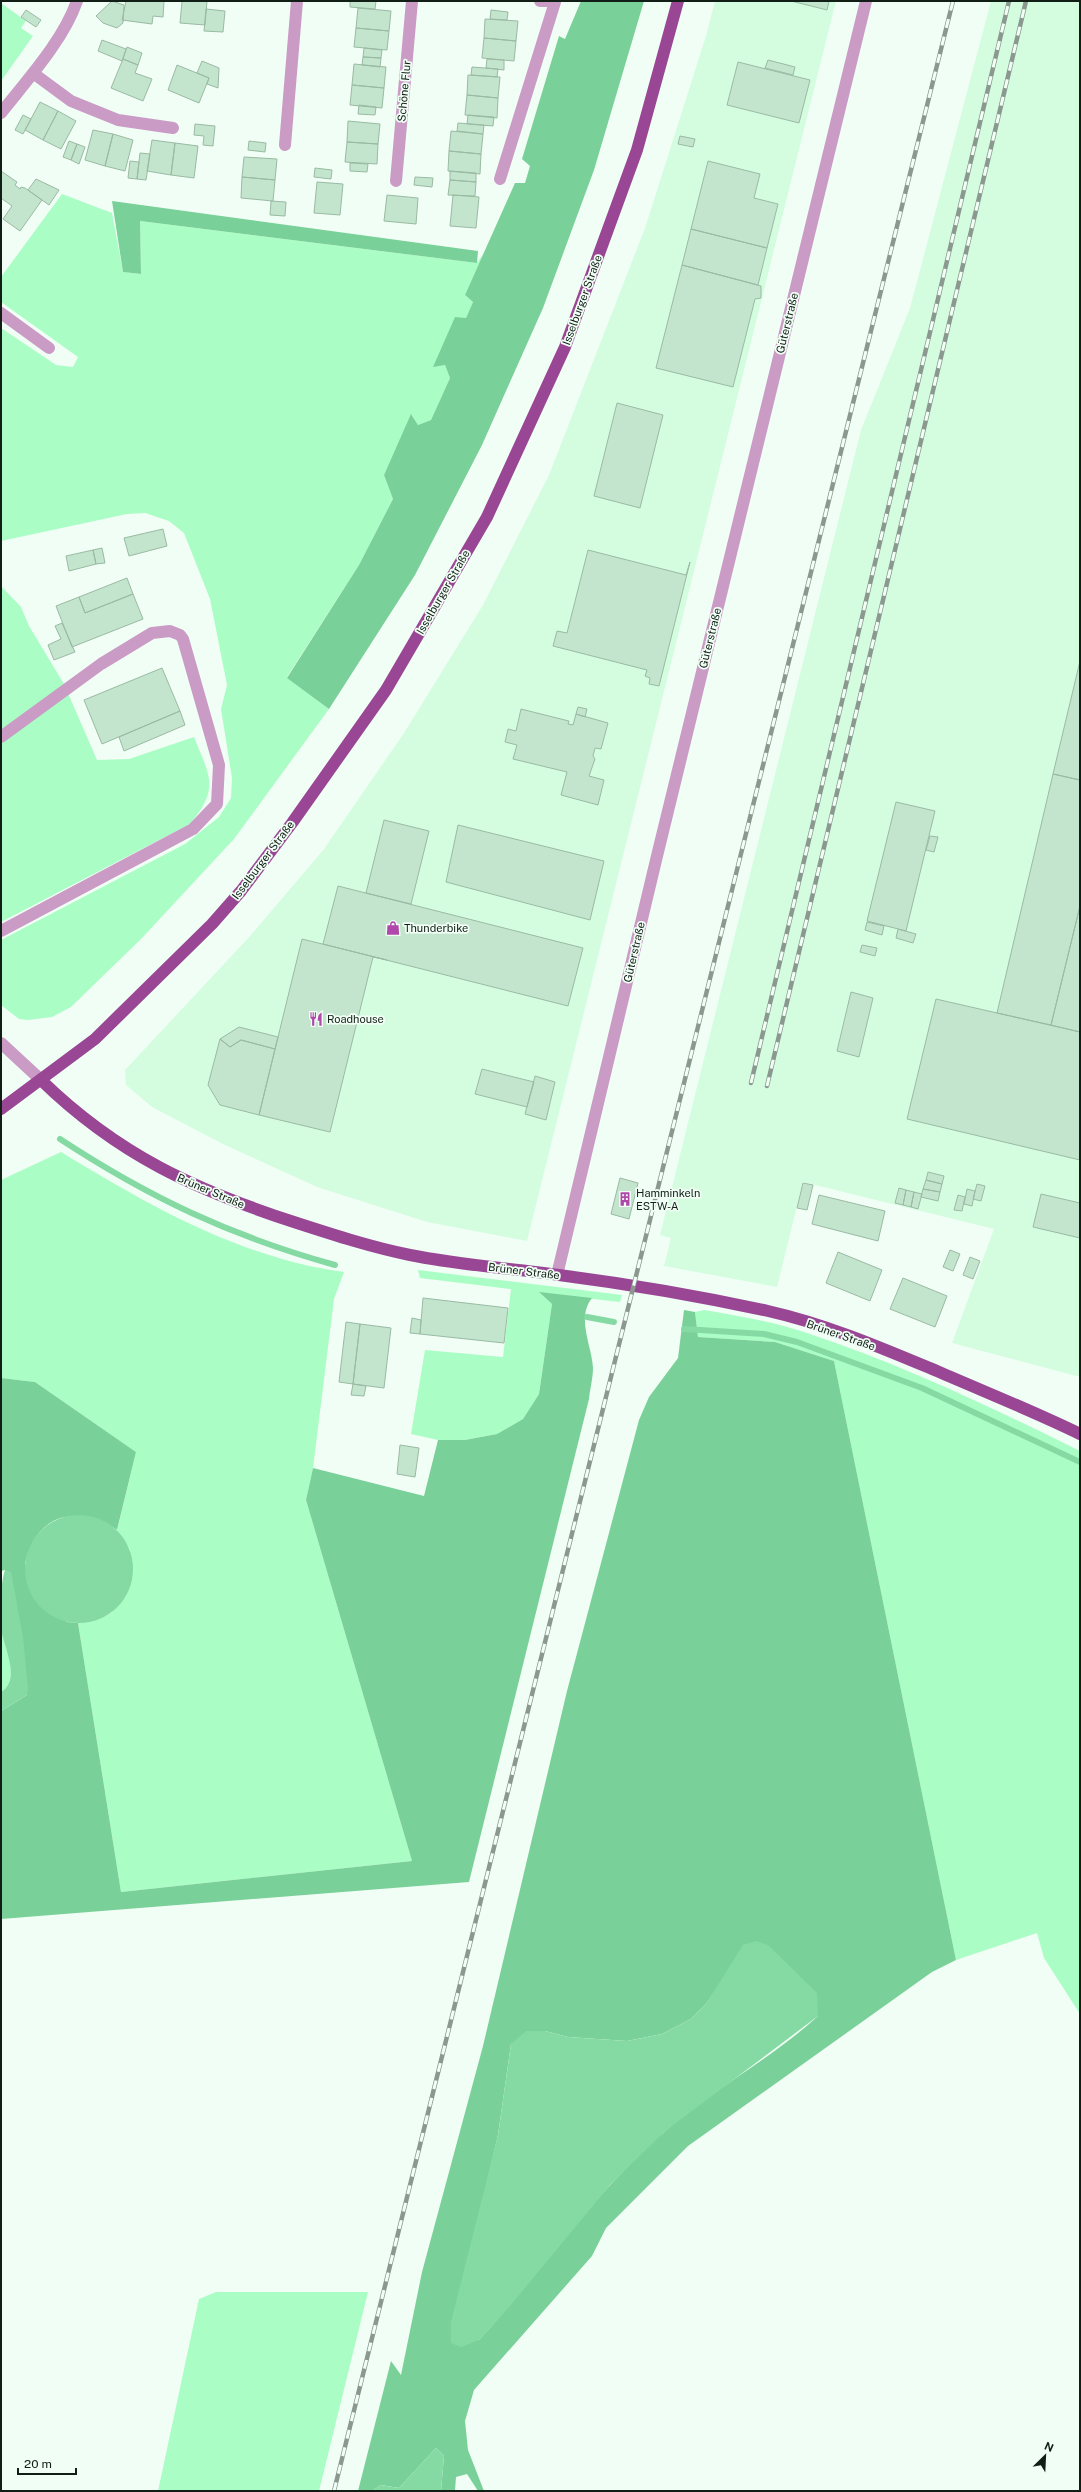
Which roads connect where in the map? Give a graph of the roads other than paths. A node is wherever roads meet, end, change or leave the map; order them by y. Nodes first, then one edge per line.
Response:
1 (77, 1) edge
2 (298, 1) edge
3 (412, 1) edge
4 (540, 1) edge
5 (678, 1) edge
6 (866, 1) edge
7 (555, 2) edge
8 (33, 73) junction
9 (1, 113) edge
10 (173, 128) dead end
11 (285, 145) dead end
12 (500, 179) dead end
13 (396, 180) dead end
14 (1, 312) edge
15 (49, 348) dead end
16 (1, 737) edge
17 (1, 931) edge
18 (1, 1043) edge
19 (40, 1080) junction
20 (1, 1109) edge
21 (557, 1275) junction
22 (1080, 1434) edge

1 - 8 street
2 - 11 street
3 - 13 street, Schöne Flur
4 - 7 street
5 - 19 main road, Isselburger Straße
6 - 21 street, Güterstraße
7 - 12 street
8 - 9 street
8 - 10 street
14 - 15 street
16 - 17 street
18 - 19 street, Brüner Straße
19 - 20 main road, Isselburger Straße
19 - 21 main road, Brüner Straße
21 - 22 main road, Brüner Straße

